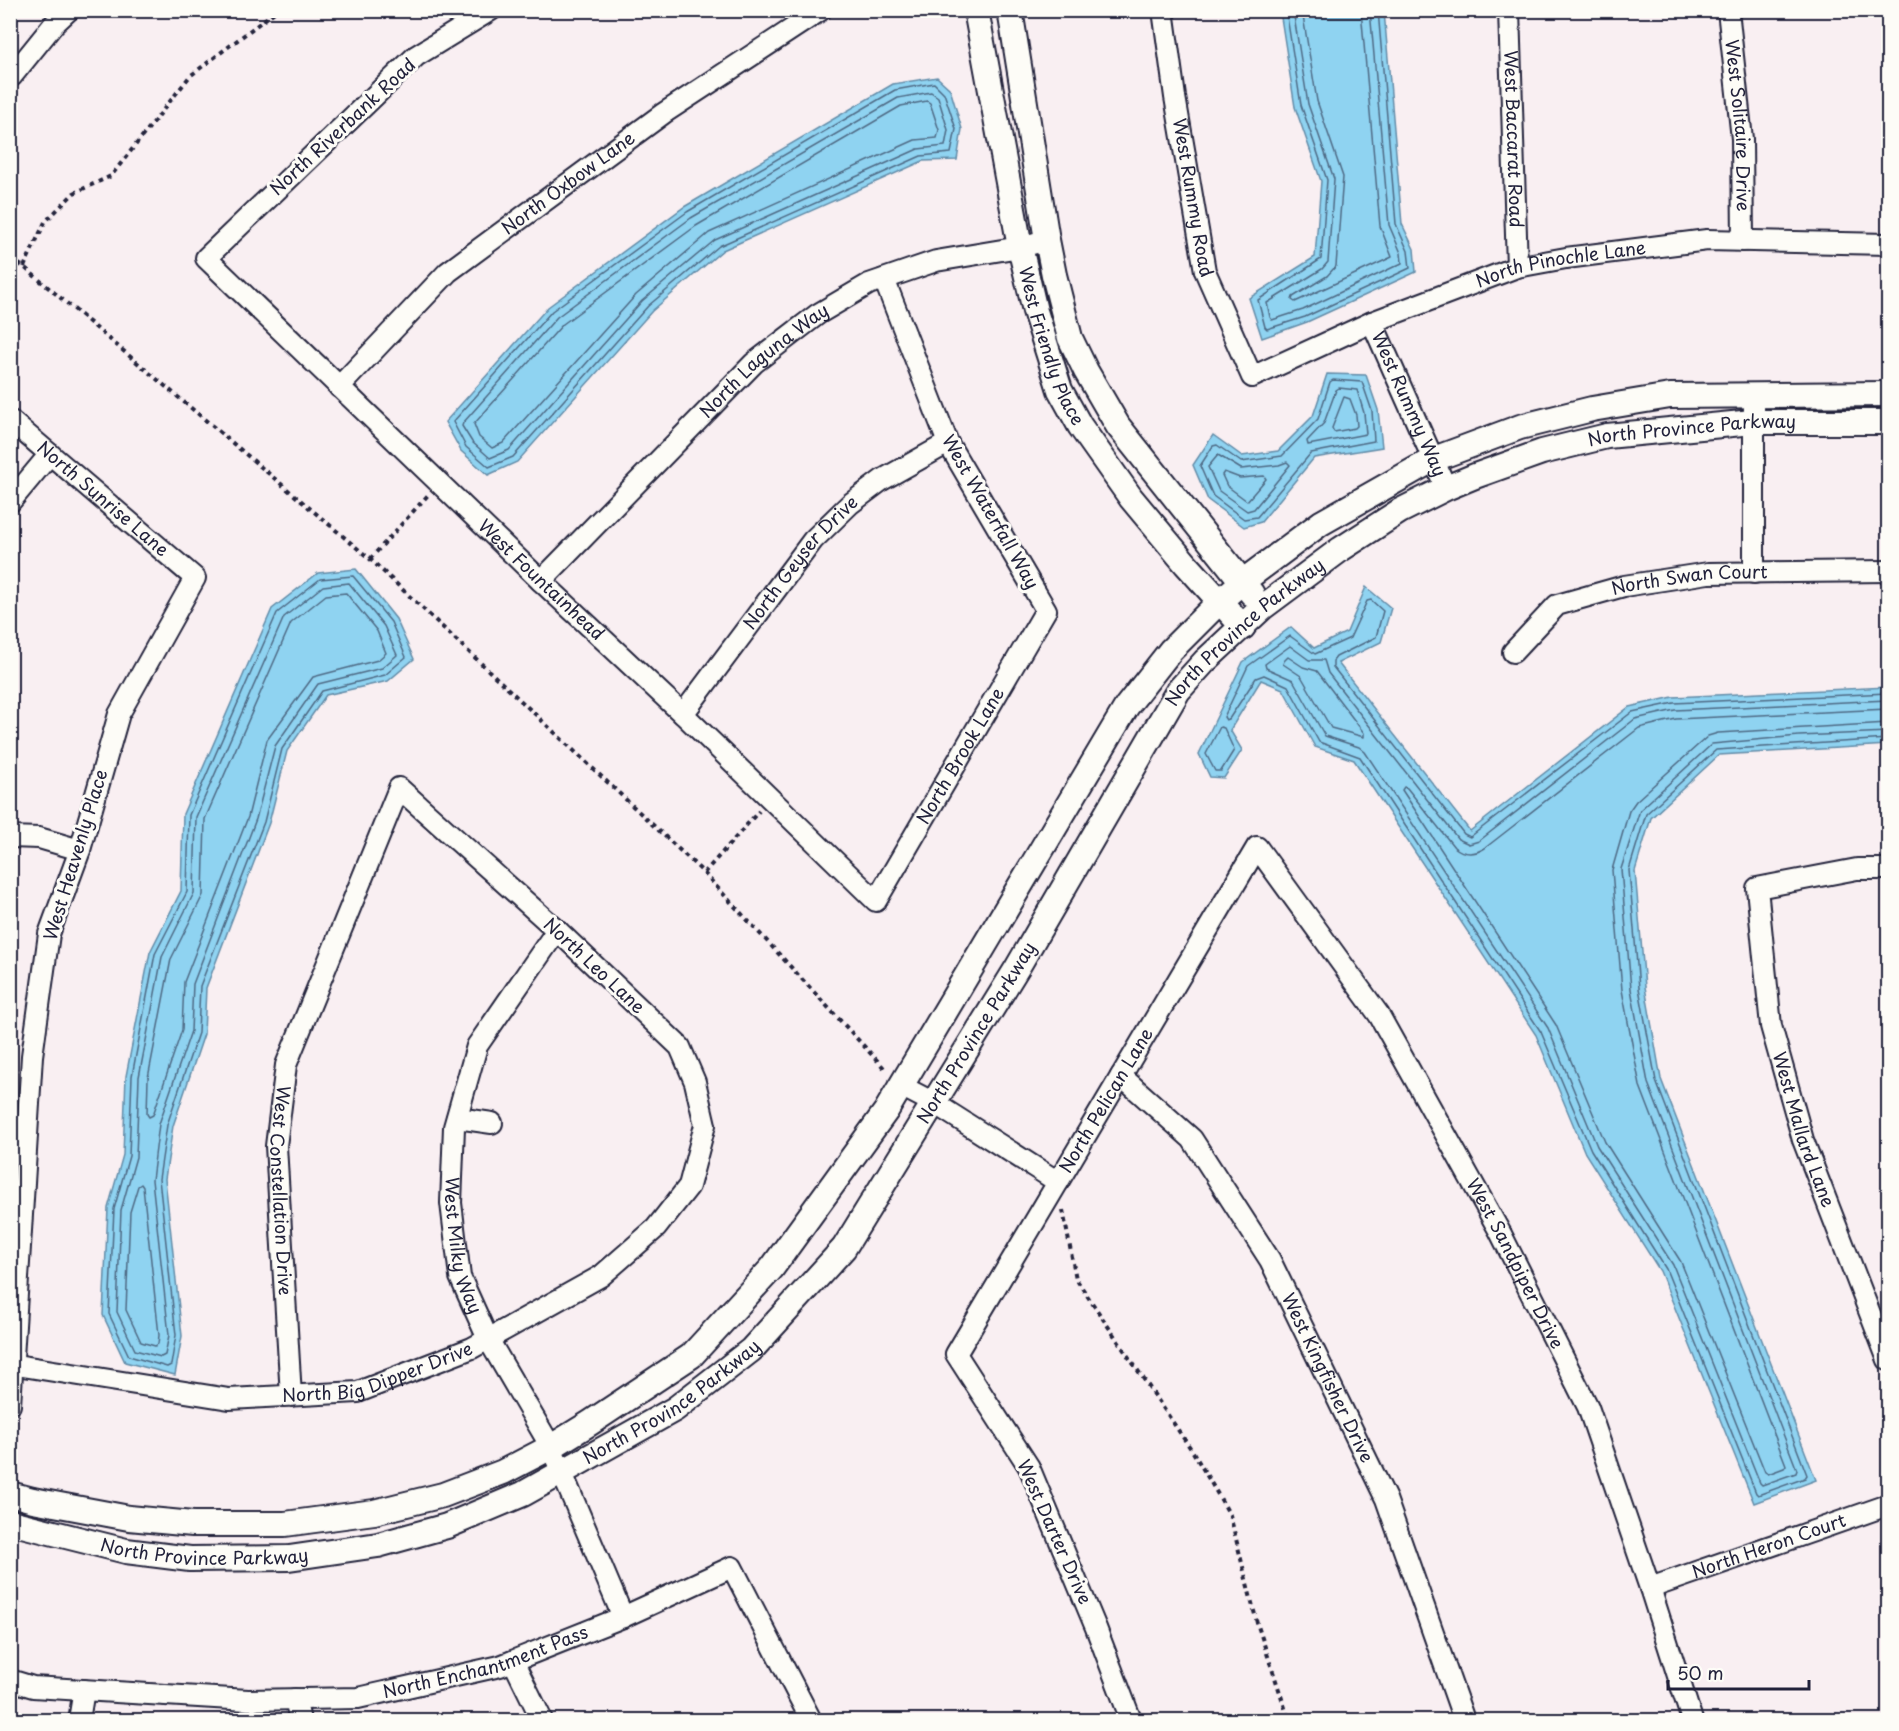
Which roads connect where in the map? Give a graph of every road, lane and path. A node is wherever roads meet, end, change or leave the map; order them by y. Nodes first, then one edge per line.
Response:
1 (69, 10) edge
2 (277, 10) edge
3 (491, 10) edge
4 (821, 10) edge
5 (976, 10) edge
6 (1010, 10) edge
7 (1163, 10) edge
8 (1509, 10) edge
9 (1728, 10) edge
10 (1886, 10) edge
11 (1888, 53) edge
12 (11, 75) edge
13 (1047, 240) junction
14 (1743, 241) junction
15 (1888, 244) edge
16 (1020, 247) junction
17 (206, 258) joint
18 (10, 259) edge
19 (24, 267) junction
20 (1517, 267) junction
21 (884, 279) junction
22 (1372, 322) junction
23 (1252, 377) joint
24 (339, 387) junction
25 (1754, 394) junction
26 (1888, 394) edge
27 (10, 420) edge
28 (1753, 422) junction
29 (1888, 422) edge
30 (948, 443) junction
31 (50, 454) junction
32 (1434, 459) junction
33 (439, 483) junction
34 (1446, 488) junction
35 (10, 502) edge
36 (370, 559) junction
37 (1888, 571) edge
38 (1754, 573) junction
39 (195, 578) joint
40 (541, 581) junction
41 (1242, 582) junction
42 (1220, 601) junction
43 (1263, 607) junction
44 (1046, 610) joint
45 (1243, 627) junction
46 (1513, 652) dead end
47 (683, 714) junction
48 (399, 788) joint
49 (770, 798) junction
50 (10, 837) edge
51 (1257, 847) joint
52 (80, 850) junction
53 (1888, 869) edge
54 (704, 873) junction
55 (876, 901) joint
56 (557, 930) junction
57 (1121, 1076) junction
58 (901, 1086) junction
59 (934, 1103) junction
60 (457, 1118) junction
61 (492, 1123) dead end
62 (1058, 1182) junction
63 (689, 1186) joint
64 (488, 1339) junction
65 (956, 1354) joint
66 (1888, 1360) edge
67 (11, 1365) edge
68 (291, 1396) junction
69 (10, 1405) edge
70 (557, 1460) junction
71 (10, 1494) edge
72 (1888, 1505) edge
73 (10, 1522) edge
74 (1650, 1588) junction
75 (623, 1617) junction
76 (513, 1661) junction
77 (10, 1680) edge
78 (84, 1690) junction
79 (295, 1699) junction
80 (79, 1720) edge
81 (300, 1720) edge
82 (542, 1720) edge
83 (811, 1720) edge
84 (1131, 1720) edge
85 (1289, 1720) edge
86 (1464, 1720) edge
87 (1692, 1720) edge

1 - 12 street
2 - 19 path
3 - 17 street, North Riverbank Road
4 - 24 street, North Oxbow Lane
5 - 16 street, West Friendly Place
6 - 13 street, West Friendly Place
7 - 23 street, West Rummy Road
8 - 20 street, West Baccarat Road
9 - 14 street, West Solitaire Drive
10 - 11 path
13 - 16 street, North Laguna Way
13 - 41 street, West Friendly Place
14 - 15 street, North Pinochle Lane
14 - 20 street, North Pinochle Lane
16 - 21 street, North Laguna Way
16 - 42 street, West Friendly Place
17 - 24 street, West Fountainhead
18 - 19 path
19 - 36 path
20 - 22 street, North Pinochle Lane
21 - 30 street, West Waterfall Way
21 - 40 street, North Laguna Way
22 - 23 street, North Pinochle Lane
22 - 32 street, West Rummy Way
24 - 33 street, West Fountainhead
25 - 26 street, North Province Parkway
25 - 28 street
25 - 32 street, North Province Parkway
27 - 31 street, North Sunrise Lane
28 - 29 street, North Province Parkway
28 - 34 street, North Province Parkway
28 - 38 street
30 - 44 street, West Waterfall Way
30 - 47 street, North Geyser Drive
31 - 35 street
31 - 39 street, North Sunrise Lane
32 - 34 street, West Rummy Way
32 - 41 street, North Province Parkway
33 - 36 path
33 - 40 street, West Fountainhead
34 - 43 street, North Province Parkway
36 - 54 path
37 - 38 street, North Swan Court
38 - 46 street, North Swan Court
39 - 52 street, West Heavenly Place
40 - 47 street, West Fountainhead
41 - 42 street, North Province Parkway
41 - 43 street, West Friendly Place
42 - 45 street, West Friendly Place
42 - 58 street, North Province Parkway
43 - 45 street, North Province Parkway
44 - 55 street, North Brook Lane
45 - 59 street, North Province Parkway
47 - 49 street, West Fountainhead
48 - 56 street, North Leo Lane
48 - 68 street, West Constellation Drive
49 - 54 path
49 - 55 street, West Fountainhead
50 - 52 street
51 - 57 street, North Pelican Lane
51 - 74 street, West Sandpiper Drive
52 - 67 street, West Heavenly Place
53 - 66 street, West Mallard Lane
54 - 58 path
56 - 60 street, West Milky Way
56 - 63 street, North Leo Lane
57 - 62 street, North Pelican Lane
57 - 86 street, West Kingfisher Drive
58 - 59 street
58 - 70 street, North Province Parkway
59 - 62 street
59 - 70 street, North Province Parkway
60 - 61 street
60 - 64 street, West Milky Way
62 - 65 street, North Pelican Lane
62 - 85 path
63 - 64 street, North Big Dipper Drive
64 - 68 street, North Big Dipper Drive
64 - 70 street, West Milky Way
65 - 84 street, West Darter Drive
67 - 68 street, North Big Dipper Drive
67 - 69 street, West Heavenly Place
70 - 71 street, North Province Parkway
70 - 73 street, North Province Parkway
70 - 75 street, West Milky Way
72 - 74 street, North Heron Court
74 - 87 street, West Sandpiper Drive
75 - 76 street, North Enchantment Pass
75 - 83 street, North Enchantment Pass
76 - 79 street, North Enchantment Pass
76 - 82 street
77 - 78 street, North Enchantment Pass
78 - 79 street, North Enchantment Pass
78 - 80 street
79 - 81 street

